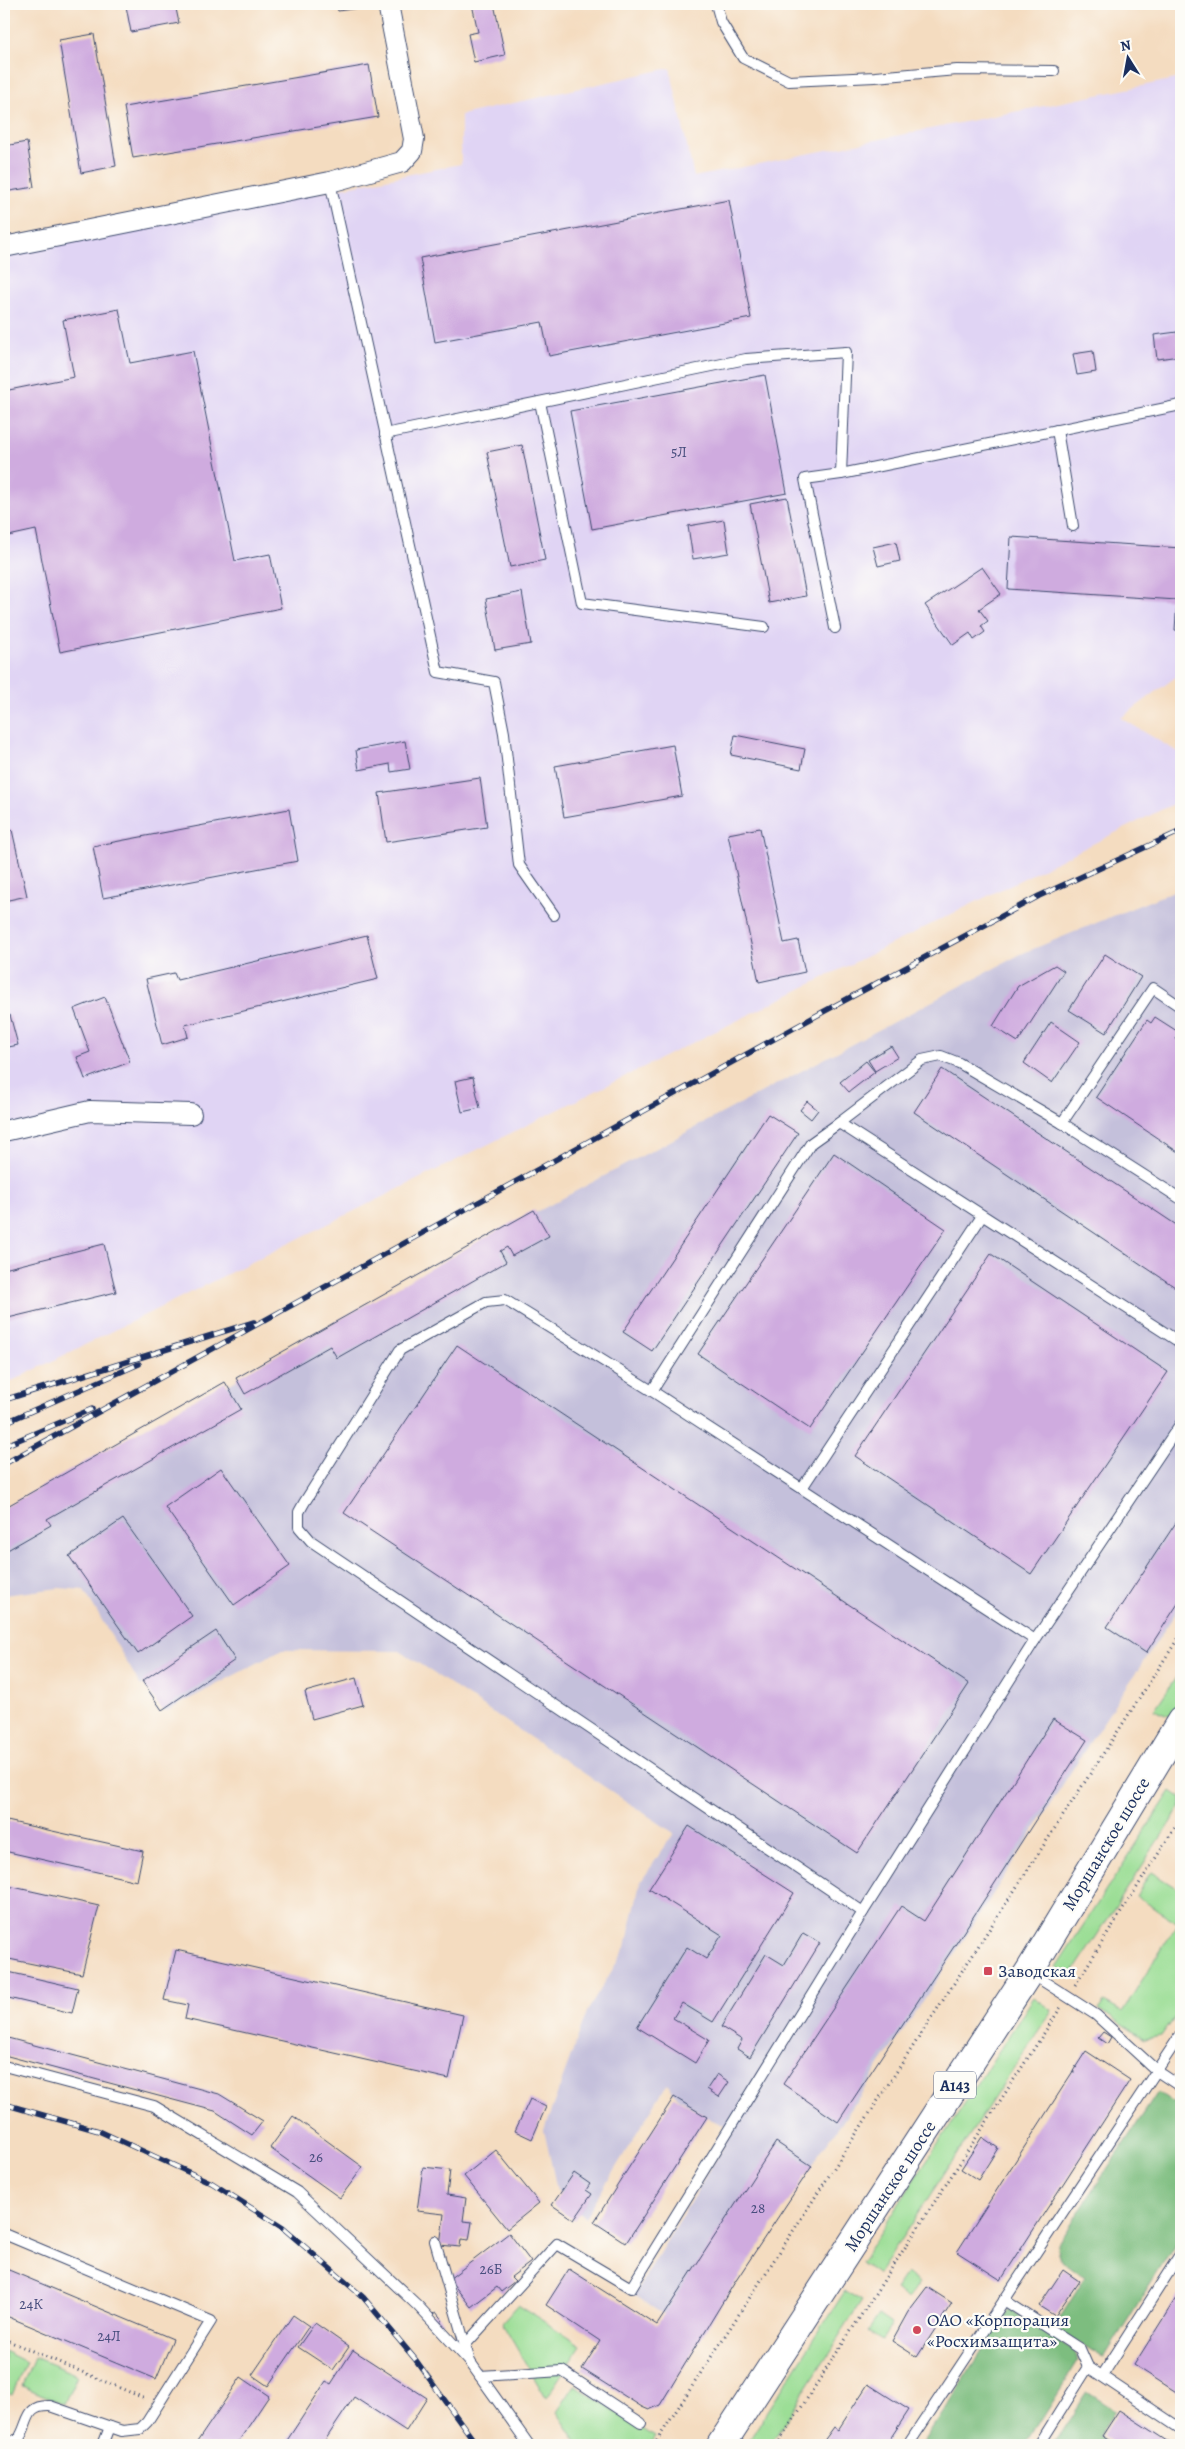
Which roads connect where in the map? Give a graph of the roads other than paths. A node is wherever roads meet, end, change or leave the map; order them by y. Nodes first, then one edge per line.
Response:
1 (388, 4) edge
2 (716, 4) edge
3 (1054, 71) dead end
4 (330, 182) junction
5 (4, 247) edge
6 (540, 402) junction
7 (1181, 405) edge
8 (1057, 430) junction
9 (385, 434) junction
10 (841, 474) junction
11 (1073, 526) dead end
12 (764, 627) dead end
13 (835, 628) dead end
14 (554, 916) dead end
15 (1181, 1008) edge
16 (191, 1114) dead end
17 (839, 1123) junction
18 (1062, 1123) junction
19 (4, 1131) edge
20 (1181, 1199) edge
21 (982, 1216) junction
22 (1181, 1343) edge
23 (652, 1390) junction
24 (1181, 1423) edge
25 (802, 1488) junction
26 (1036, 1640) junction
27 (1181, 1720) edge
28 (864, 1912) junction
29 (1029, 1972) junction
30 (1181, 2034) edge
31 (4, 2066) edge
32 (1157, 2071) junction
33 (1181, 2088) edge
34 (4, 2234) edge
35 (434, 2241) dead end
36 (1181, 2253) edge
37 (1004, 2300) junction
38 (466, 2344) junction
39 (470, 2362) junction
40 (1088, 2367) junction
41 (480, 2376) junction
42 (1102, 2376) junction
43 (641, 2423) dead end
44 (1180, 2424) edge
45 (110, 2427) junction
46 (4, 2441) edge
47 (103, 2445) edge
48 (529, 2445) edge
49 (721, 2445) edge
50 (908, 2445) edge
51 (1039, 2445) edge

1 - 4 street
2 - 3 lane
4 - 5 street
4 - 9 lane
6 - 9 lane
6 - 10 lane
6 - 12 lane
7 - 8 lane
8 - 10 lane
8 - 11 lane
9 - 14 lane
10 - 13 lane
15 - 18 lane
16 - 19 street
17 - 18 lane
17 - 21 lane
17 - 23 lane
18 - 20 lane
21 - 22 lane
21 - 25 lane
23 - 25 lane
23 - 28 lane
24 - 26 lane
25 - 26 lane
26 - 28 lane
27 - 29 main road, Моршанское шоссе / А143
28 - 38 lane
29 - 32 lane
29 - 49 main road, Моршанское шоссе / А143
30 - 32 lane
31 - 39 lane
32 - 33 lane
32 - 37 lane
34 - 45 lane
35 - 38 lane
36 - 42 lane
37 - 40 lane
37 - 50 lane
38 - 39 lane
39 - 41 lane
40 - 42 lane
40 - 51 lane
41 - 43 lane
41 - 48 lane
42 - 44 lane
45 - 46 lane
45 - 47 lane

